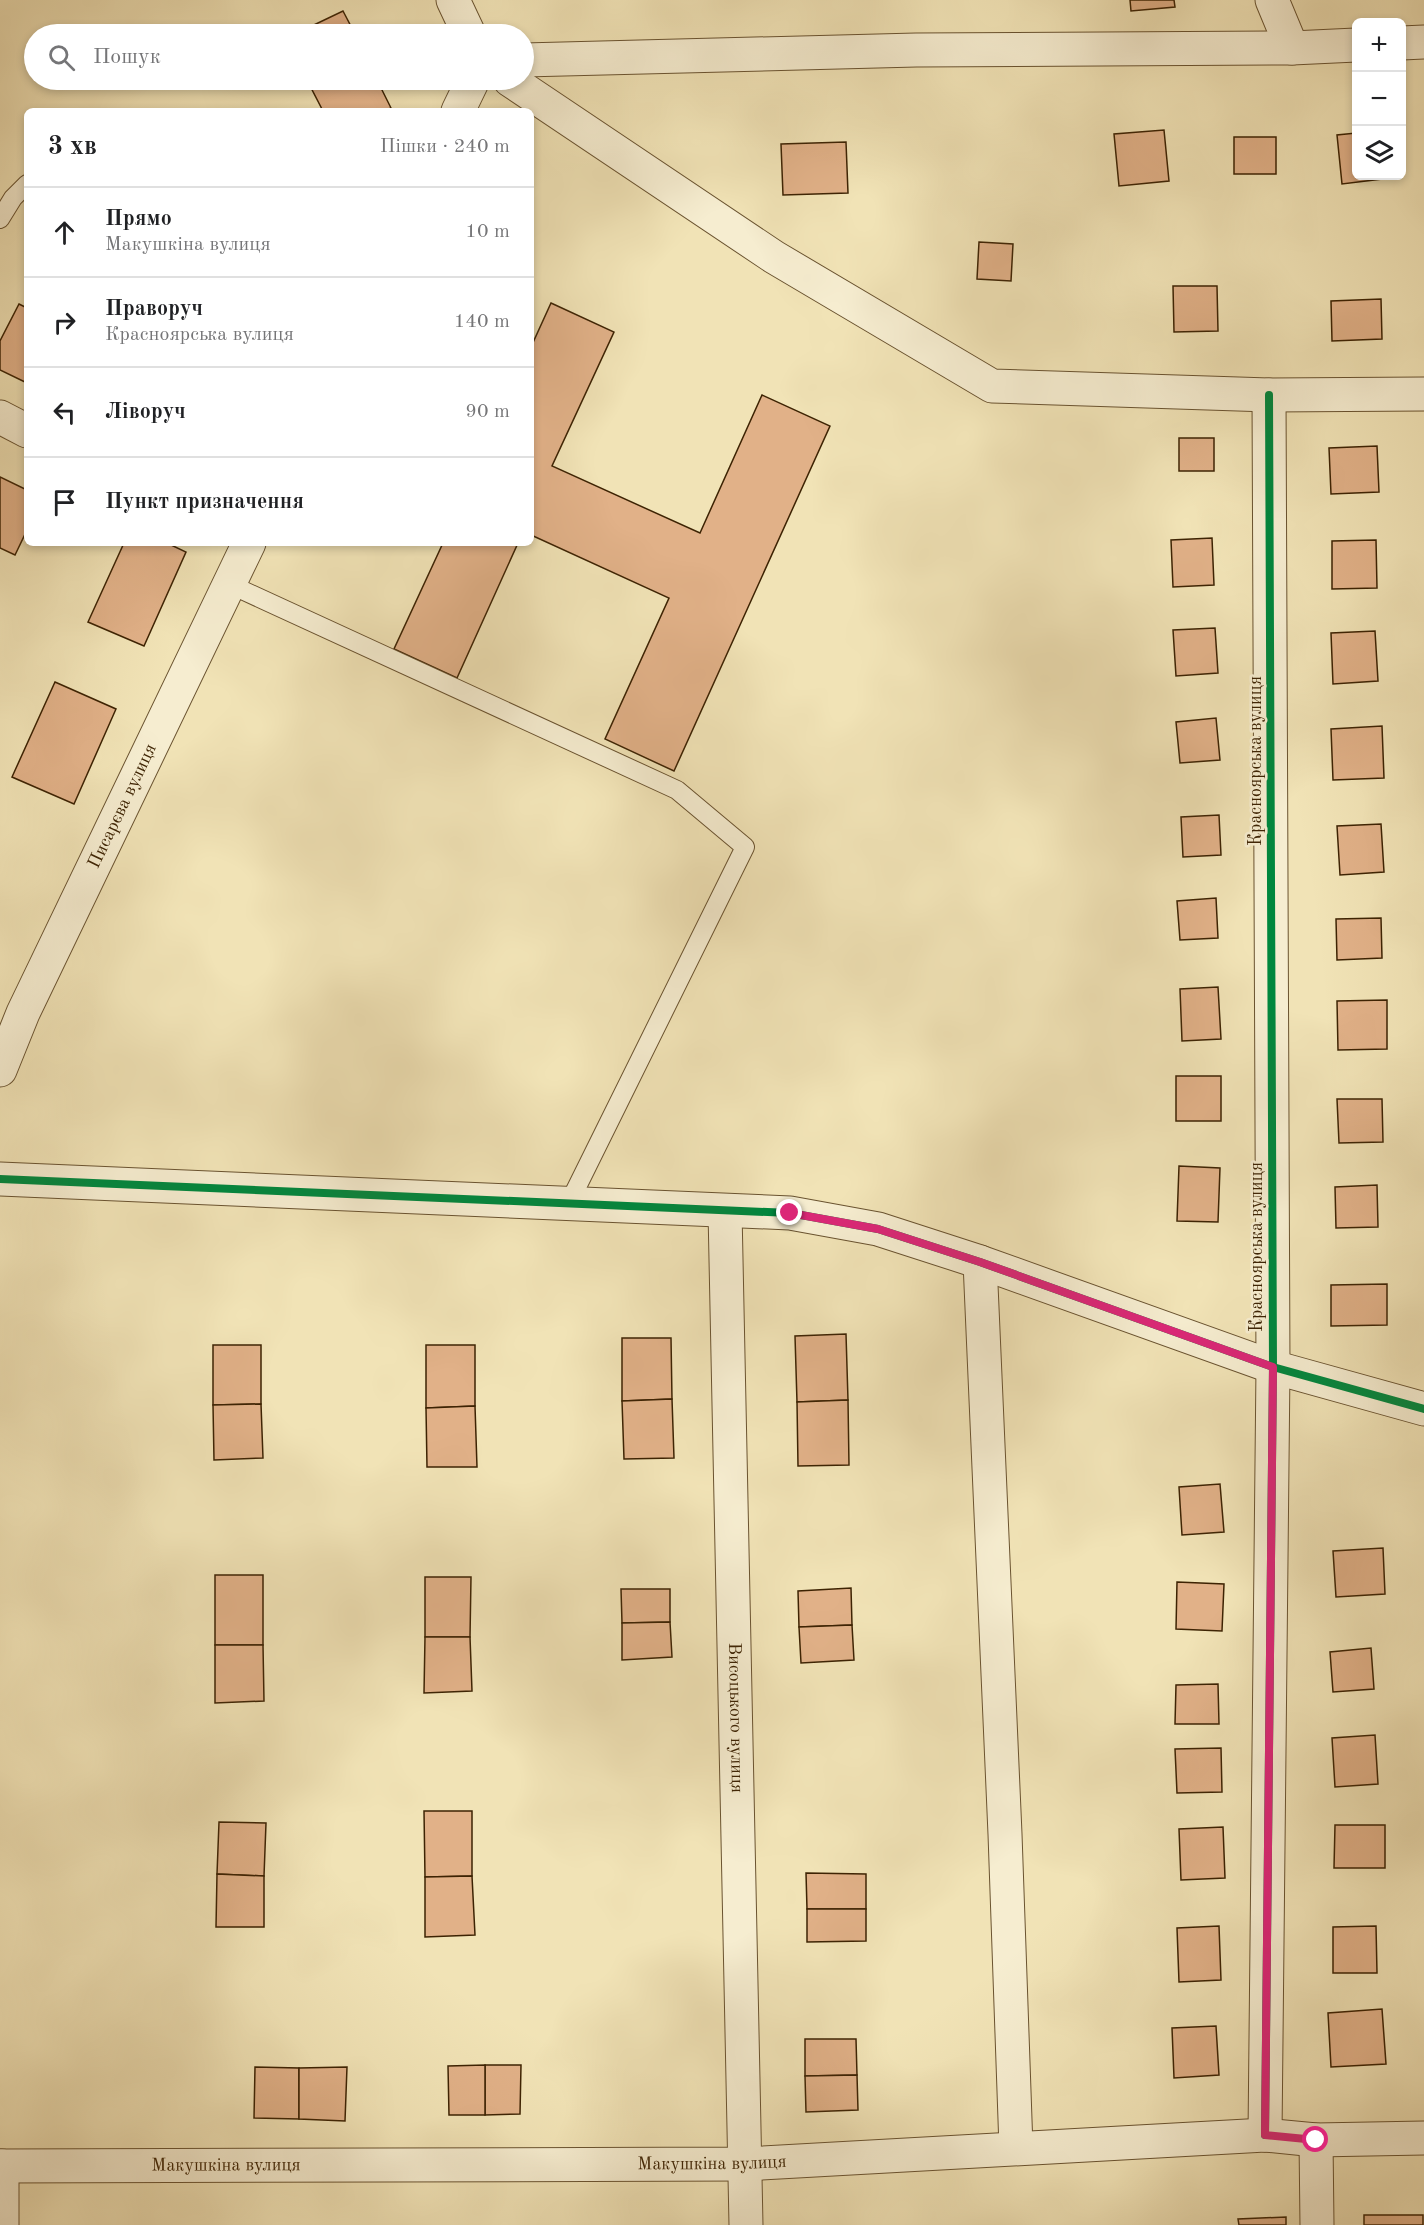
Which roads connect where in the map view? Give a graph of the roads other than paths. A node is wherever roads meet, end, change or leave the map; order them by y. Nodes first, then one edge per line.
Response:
1 (453, 0) edge
2 (1272, 0) edge
3 (465, 24) edge
4 (1424, 42) edge
5 (1406, 43) edge
6 (1352, 45) edge
7 (1292, 48) junction
8 (534, 60) edge
9 (468, 90) edge
10 (525, 90) edge
11 (459, 108) edge
12 (24, 187) edge
13 (0, 219) edge
14 (1424, 394) edge
15 (1269, 395) junction
16 (0, 417) edge
17 (24, 429) edge
18 (248, 546) edge
19 (230, 584) junction
20 (0, 1070) edge
21 (0, 1179) edge
22 (570, 1203) junction
23 (725, 1211) junction
24 (980, 1262) junction
25 (1273, 1367) junction
26 (1424, 1409) edge
27 (1265, 2135) junction
28 (1424, 2138) edge
29 (1316, 2140) junction
30 (1016, 2148) junction
31 (745, 2163) junction
32 (1, 2166) edge
33 (2, 2225) edge
34 (746, 2225) edge
35 (1317, 2225) edge

1 - 3 street
2 - 7 street
4 - 5 street
6 - 7 street
7 - 8 street
9 - 11 street
10 - 15 street
12 - 13 lane
14 - 15 street
15 - 25 street, Красноярська вулиця
16 - 17 street
18 - 19 street, Писарєва вулиця
19 - 20 street, Писарєва вулиця
19 - 22 lane
21 - 22 street
22 - 23 street
23 - 24 street
23 - 31 street, Висоцького вулиця
24 - 25 street
24 - 30 street
25 - 26 street
25 - 27 street, Красноярська вулиця
27 - 29 street, Макушкіна вулиця
27 - 30 street, Макушкіна вулиця
28 - 29 street, Макушкіна вулиця
29 - 35 street
30 - 31 street, Макушкіна вулиця
31 - 32 street, Макушкіна вулиця
31 - 34 street, Висоцького вулиця
32 - 33 street

